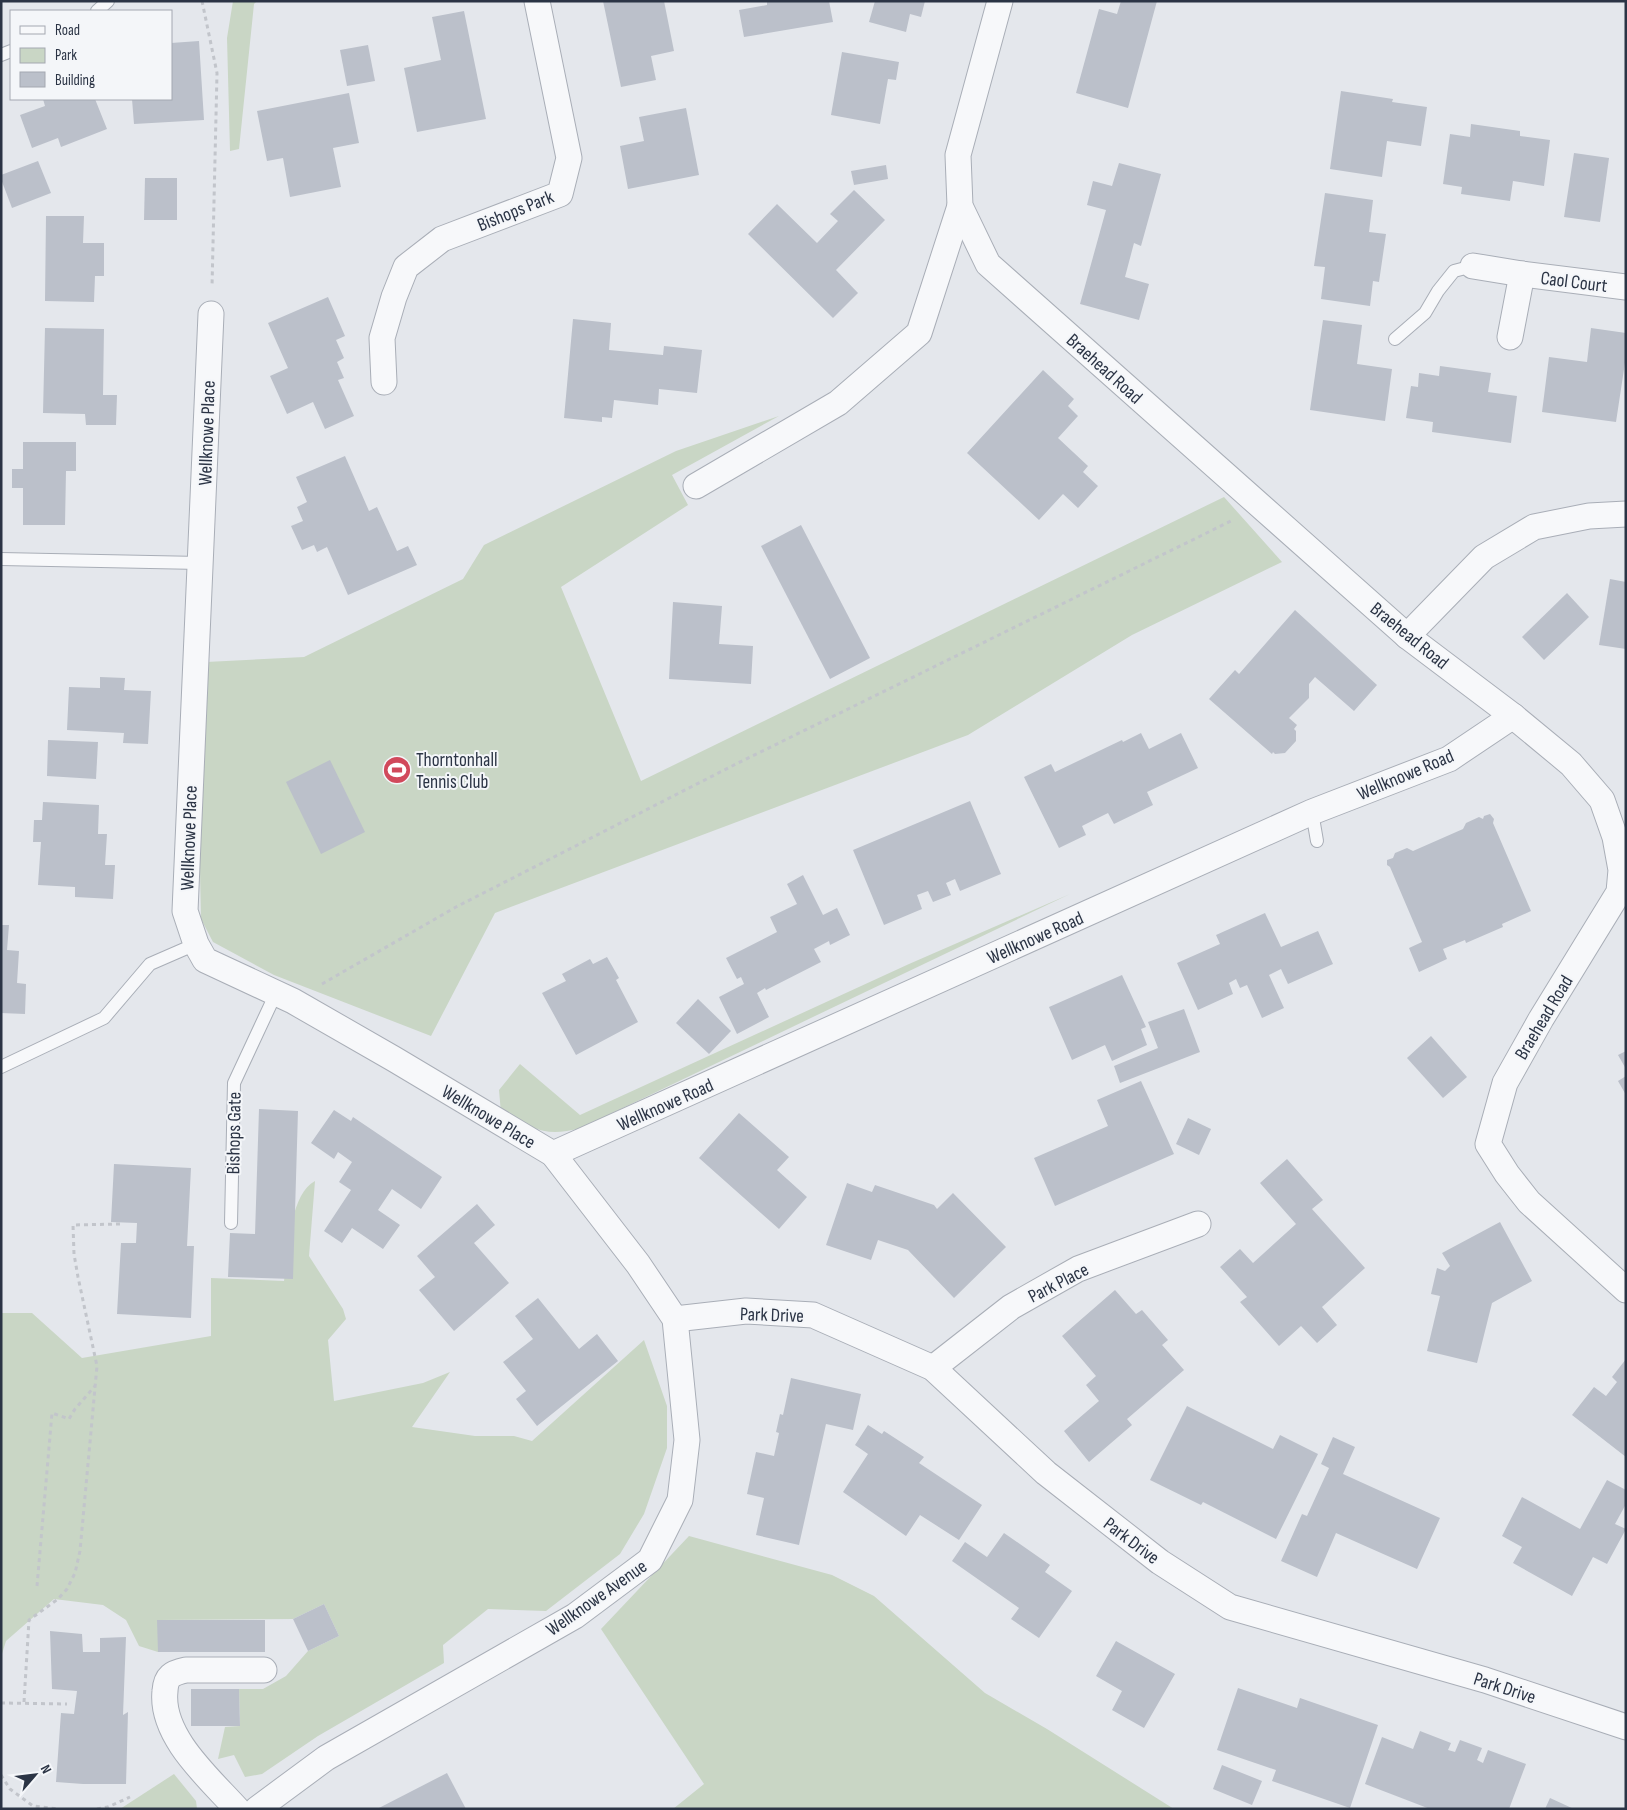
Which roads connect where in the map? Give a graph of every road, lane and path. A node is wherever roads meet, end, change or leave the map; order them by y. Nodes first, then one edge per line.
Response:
1 (108, 1) edge
2 (202, 1) edge
3 (537, 1) edge
4 (1000, 1) edge
5 (98, 10) edge
6 (960, 206) junction
7 (1473, 266) joint
8 (1522, 274) junction
9 (1626, 287) edge
10 (211, 314) joint
11 (1510, 337) dead end
12 (1396, 339) dead end
13 (384, 382) dead end
14 (696, 486) dead end
15 (1260, 506) junction
16 (1626, 514) edge
17 (1, 559) edge
18 (200, 563) junction
19 (1407, 636) junction
20 (1513, 716) junction
21 (1312, 812) junction
22 (1317, 841) dead end
23 (196, 944) junction
24 (285, 997) junction
25 (1, 1066) edge
26 (553, 1154) junction
27 (231, 1223) dead end
28 (121, 1224) dead end
29 (1198, 1224) dead end
30 (1626, 1290) edge
31 (675, 1319) junction
32 (932, 1368) junction
33 (95, 1386) junction
34 (37, 1586) dead end
35 (264, 1670) dead end
36 (24, 1702) junction
37 (1, 1703) edge
38 (67, 1704) dead end
39 (1626, 1727) edge
40 (1, 1775) edge
41 (130, 1797) dead end
42 (58, 1809) edge
43 (97, 1809) edge
44 (236, 1809) edge
45 (257, 1809) edge

1 - 5 lane
2 - 10 path
3 - 13 street, Bishops Park
4 - 6 street, Braehead Road
6 - 14 street
6 - 15 street, Braehead Road
7 - 8 street, Caol Court
7 - 12 lane
8 - 9 street, Caol Court
8 - 11 street, Caol Court
10 - 18 street, Wellknowe Place
15 - 19 street, Braehead Road
15 - 24 path
16 - 19 street
17 - 18 lane
18 - 23 street, Wellknowe Place
19 - 20 street, Braehead Road
20 - 21 street, Wellknowe Road
20 - 30 street, Braehead Road
21 - 22 lane
21 - 26 street, Wellknowe Road
23 - 24 street, Wellknowe Place
23 - 25 lane
24 - 26 street, Wellknowe Place
24 - 27 lane, Bishops Gate
26 - 31 street, Wellknowe Avenue
28 - 33 path
29 - 32 street, Park Place
31 - 32 street, Park Drive
31 - 45 street, Wellknowe Avenue
32 - 39 street, Park Drive
33 - 34 path
33 - 36 path
35 - 44 street
36 - 37 path
36 - 38 path
40 - 42 path
41 - 43 path

